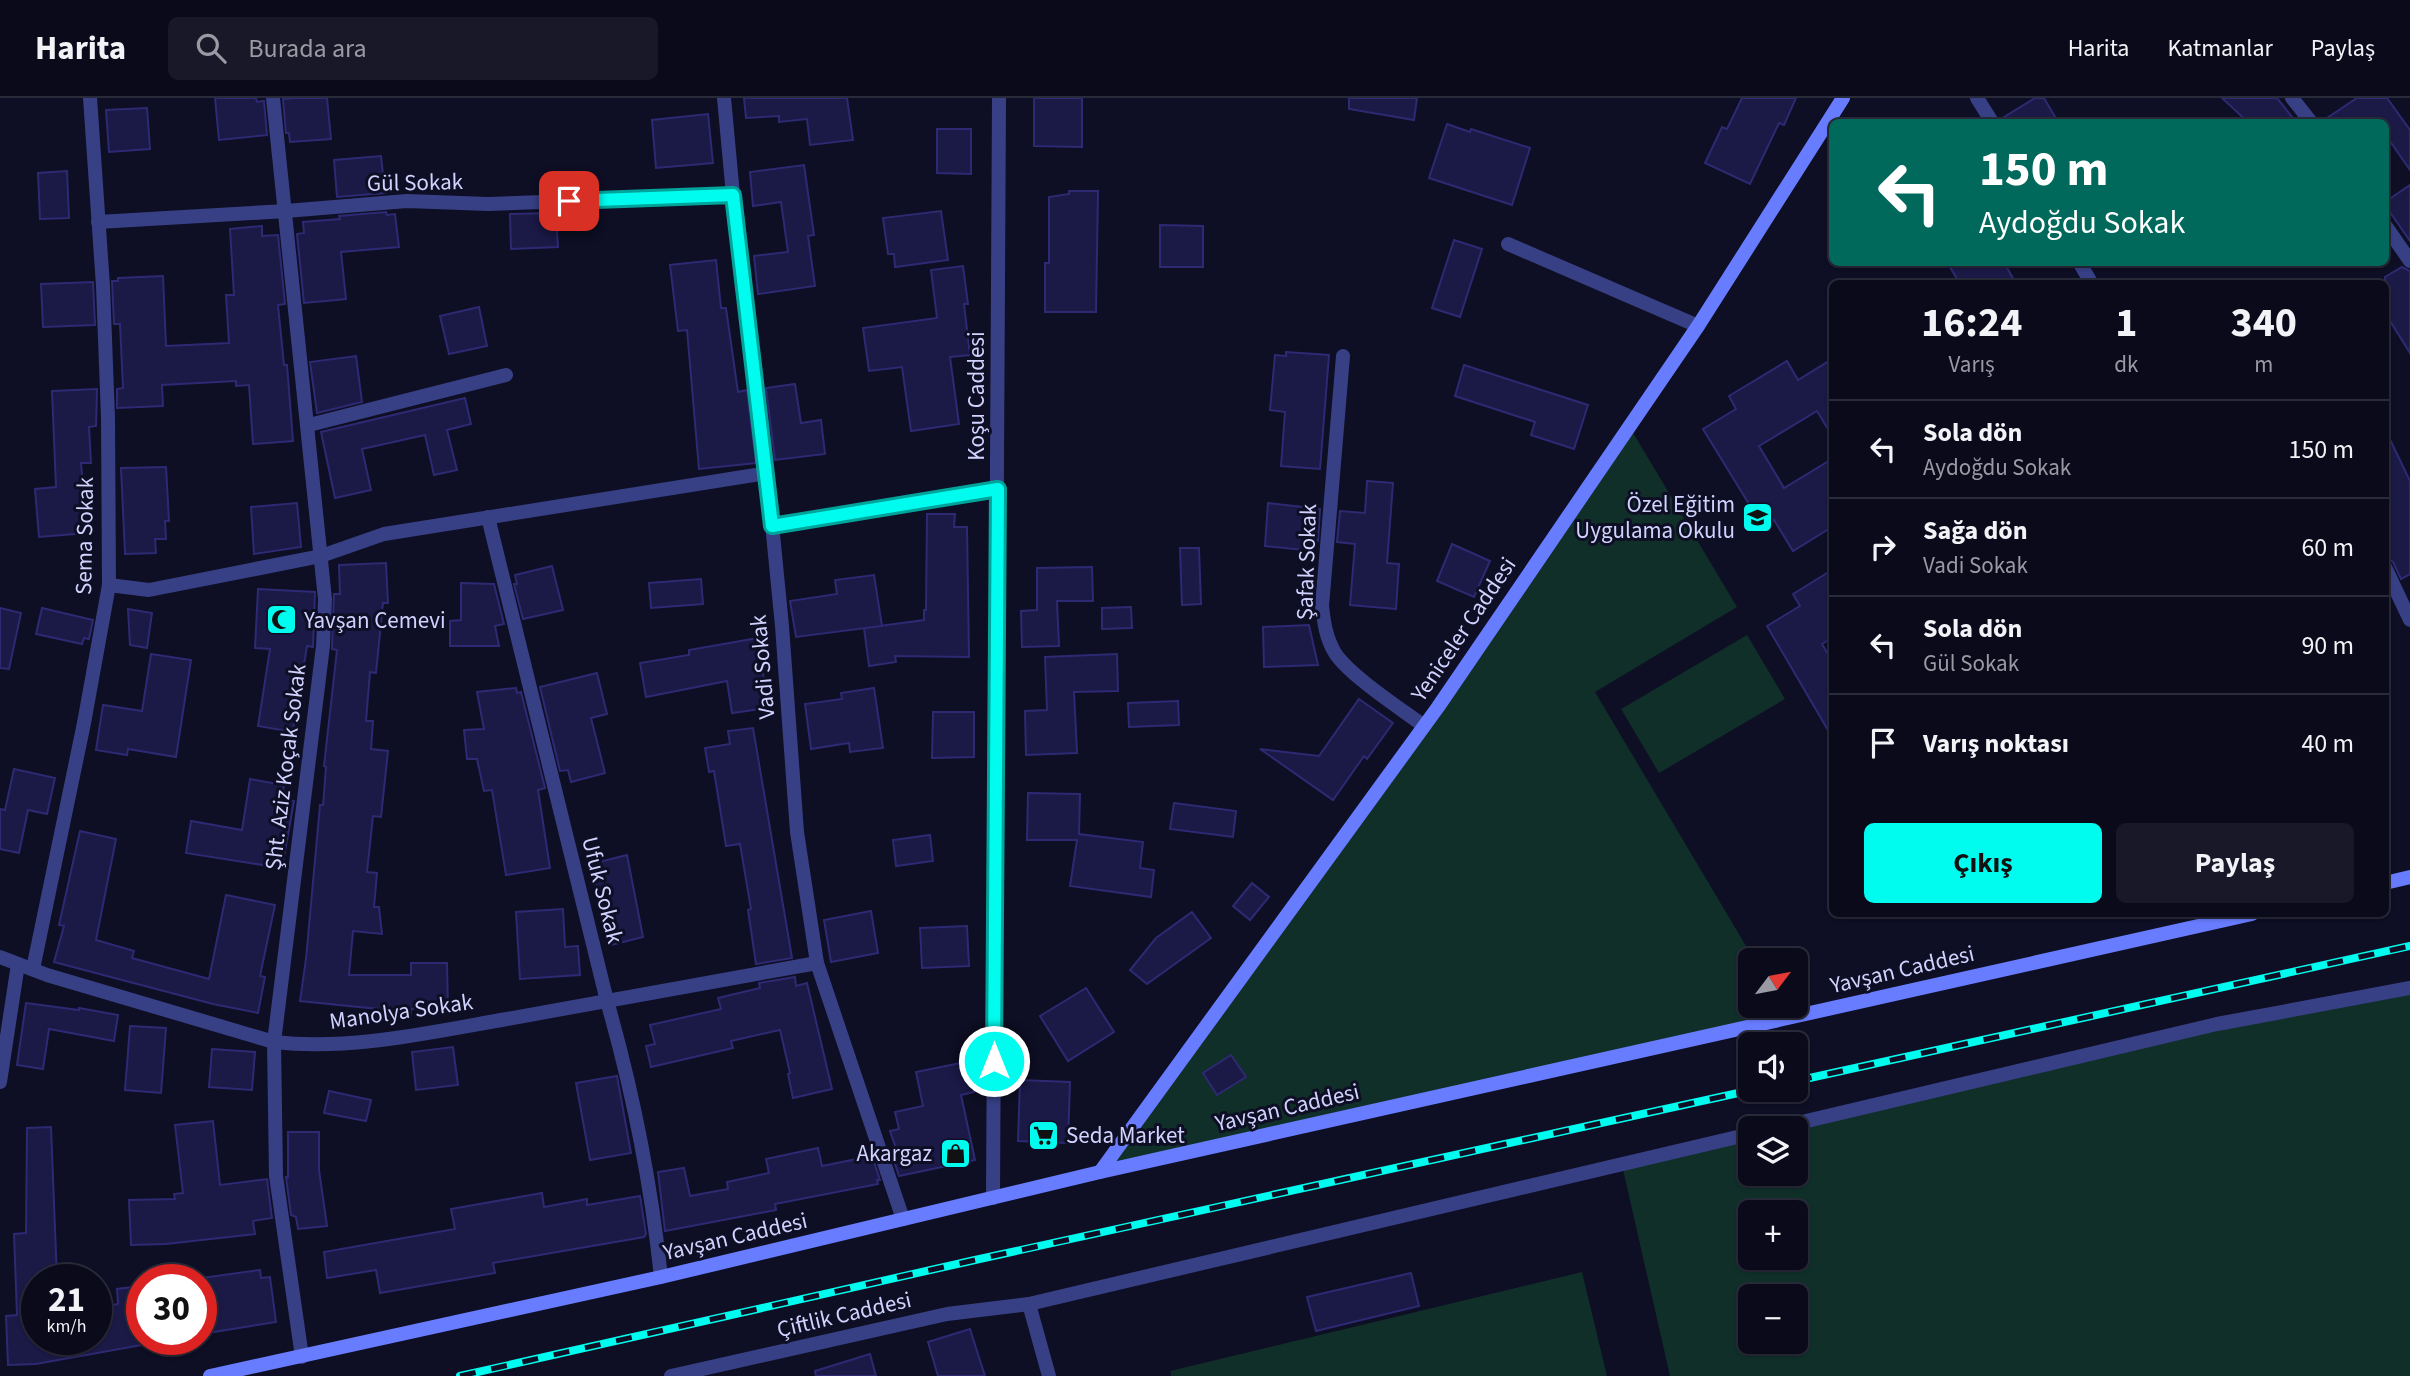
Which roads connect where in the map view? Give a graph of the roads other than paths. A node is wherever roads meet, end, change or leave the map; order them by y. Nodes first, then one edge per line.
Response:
1 (90, 98) edge
2 (274, 98) edge
3 (724, 98) edge
4 (999, 98) edge
5 (1843, 98) edge
6 (1977, 98) edge
7 (2292, 98) edge
8 (1830, 119) edge
9 (1990, 119) edge
10 (2309, 119) edge
11 (1829, 120) edge
12 (733, 195) junction
13 (286, 211) junction
14 (99, 222) junction
15 (2389, 231) edge
16 (1508, 244) dead end
17 (2410, 261) edge
18 (1698, 326) junction
19 (1343, 356) dead end
20 (506, 375) dead end
21 (309, 425) junction
22 (767, 473) junction
23 (998, 489) junction
24 (488, 517) junction
25 (772, 526) junction
26 (321, 556) junction
27 (2389, 575) edge
28 (109, 585) junction
29 (2410, 620) edge
30 (1424, 726) junction
31 (2410, 877) edge
32 (2389, 882) edge
33 (2239, 917) edge
34 (0, 957) edge
35 (817, 963) junction
36 (18, 964) junction
37 (33, 969) junction
38 (2410, 988) edge
39 (607, 1001) junction
40 (274, 1041) junction
41 (0, 1082) edge
42 (1808, 1121) edge
43 (1738, 1137) edge
44 (1100, 1172) junction
45 (992, 1198) junction
46 (903, 1219) junction
47 (662, 1277) junction
48 (1029, 1304) junction
49 (302, 1357) junction
50 (210, 1376) edge
51 (671, 1376) edge
52 (1049, 1376) edge

1 - 14 street, Sema Sokak
2 - 13 street, Şht. Aziz Koçak Sokak
3 - 12 street, Vadi Sokak
4 - 23 street, Koşu Caddesi
5 - 8 street, Yeniceler Caddesi
6 - 9 street
7 - 10 street
11 - 18 street, Yeniceler Caddesi
12 - 13 street, Gül Sokak
12 - 22 street, Vadi Sokak
13 - 14 street, Gül Sokak
13 - 21 street, Şht. Aziz Koçak Sokak
14 - 28 street, Sema Sokak
15 - 17 street
16 - 18 street
18 - 30 street, Yeniceler Caddesi
19 - 30 street, Şafak Sokak
20 - 21 street
21 - 26 street, Şht. Aziz Koçak Sokak
22 - 24 street
22 - 25 street, Vadi Sokak
23 - 25 street
23 - 45 street, Koşu Caddesi
24 - 26 street
24 - 39 street, Ufuk Sokak
25 - 35 street, Vadi Sokak
26 - 28 street
26 - 40 street, Şht. Aziz Koçak Sokak
27 - 29 street
28 - 37 street, Sema Sokak
30 - 44 street, Yeniceler Caddesi
31 - 32 street
33 - 44 street, Yavşan Caddesi
34 - 36 street, Manolya Sokak
35 - 39 street, Manolya Sokak
35 - 46 street, Vadi Sokak
36 - 37 street, Manolya Sokak
36 - 41 street
37 - 40 street, Manolya Sokak
38 - 42 street
39 - 40 street, Manolya Sokak
39 - 47 street, Ufuk Sokak
40 - 49 street, Şht. Aziz Koçak Sokak
43 - 48 street, Çiftlik Caddesi
44 - 45 street, Yavşan Caddesi
45 - 46 street, Yavşan Caddesi
46 - 47 street, Yavşan Caddesi
47 - 49 street, Yavşan Caddesi
48 - 51 street, Çiftlik Caddesi
48 - 52 street
49 - 50 street, Yavşan Caddesi

